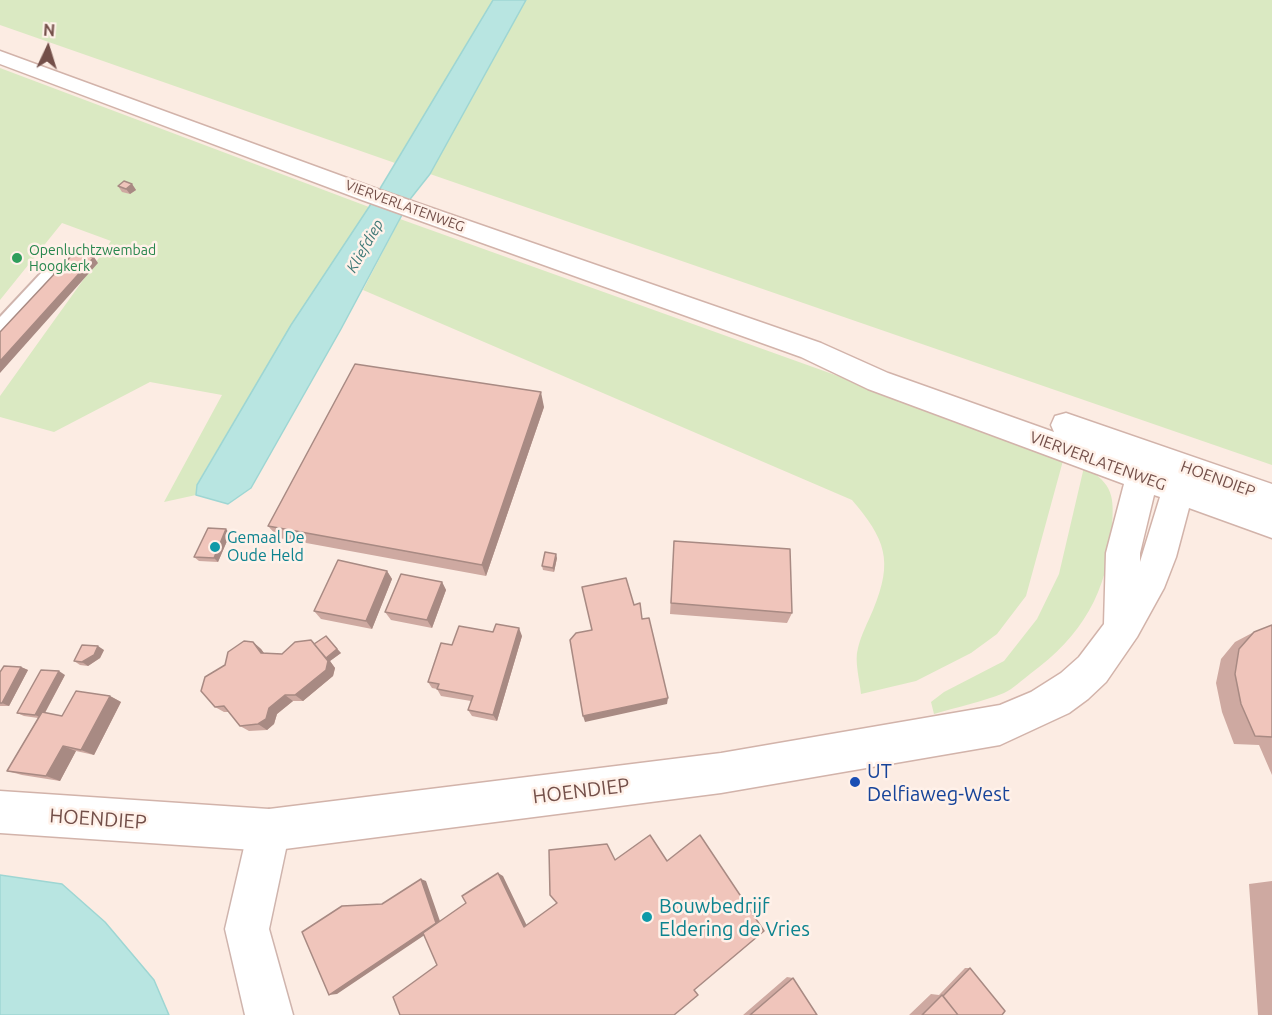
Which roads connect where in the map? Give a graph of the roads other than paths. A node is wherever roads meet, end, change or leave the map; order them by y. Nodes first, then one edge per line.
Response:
1 (0, 57) edge
2 (47, 275) dead end
3 (0, 326) edge
4 (1162, 476) junction
5 (1272, 498) edge
6 (1272, 524) edge
7 (0, 812) edge
8 (269, 830) junction
9 (269, 1015) edge

1 - 4 main road, VIERVERLATENWEG
2 - 3 lane
4 - 5 main road, HOENDIEP
4 - 6 main road, HOENDIEP
4 - 8 main road, HOENDIEP
7 - 8 main road, HOENDIEP
8 - 9 main road

